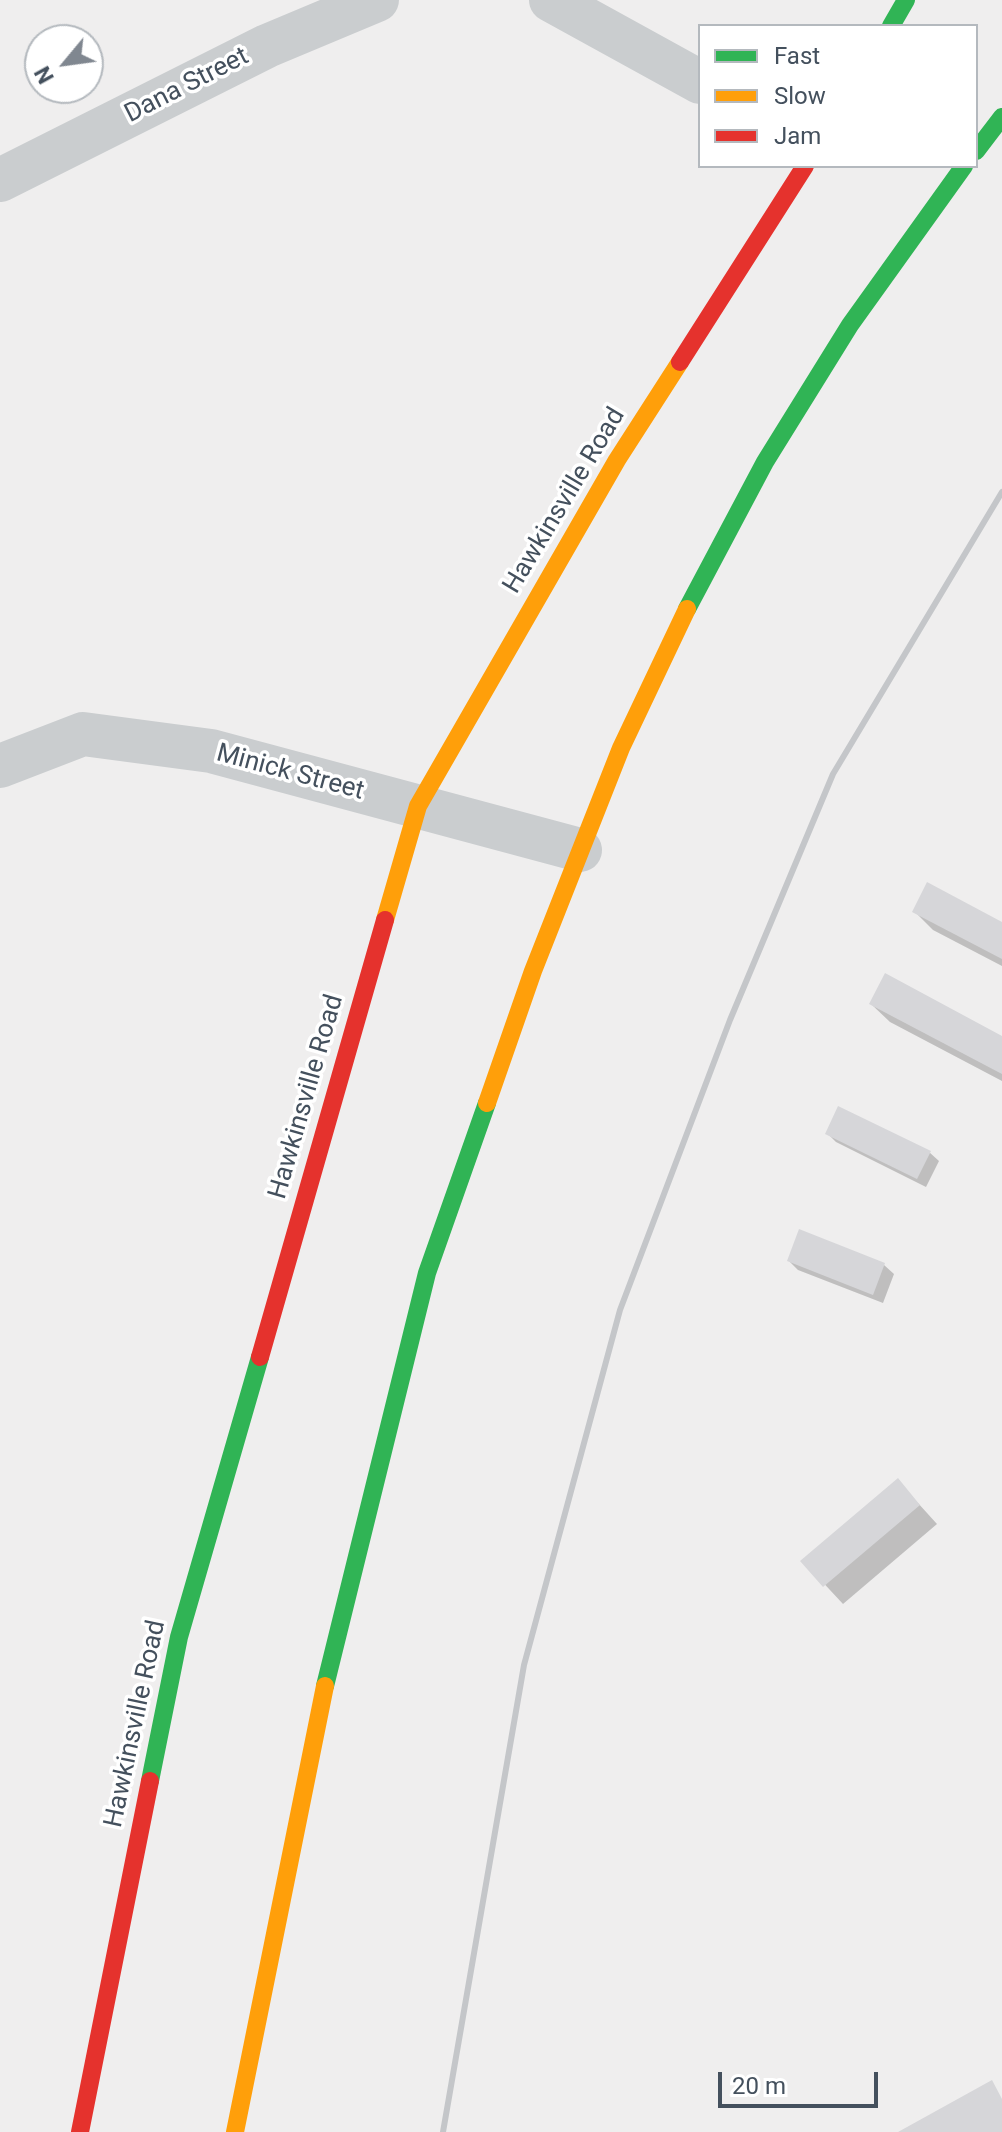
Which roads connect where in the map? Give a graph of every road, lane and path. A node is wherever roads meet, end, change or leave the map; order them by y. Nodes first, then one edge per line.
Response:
1 (377, 0) edge
2 (551, 0) edge
3 (906, 0) edge
4 (892, 24) edge
5 (698, 81) edge
6 (1002, 117) edge
7 (978, 148) edge
8 (804, 168) edge
9 (963, 168) edge
10 (0, 180) edge
11 (0, 766) edge
12 (418, 806) junction
13 (580, 850) junction
14 (80, 2132) edge
15 (235, 2132) edge

1 - 10 street, Dana Street
2 - 5 street
3 - 4 main road
6 - 7 main road
8 - 12 main road, Hawkinsville Road
9 - 13 main road
11 - 12 street, Minick Street
12 - 13 street, Minick Street
12 - 14 main road, Hawkinsville Road
13 - 15 main road

